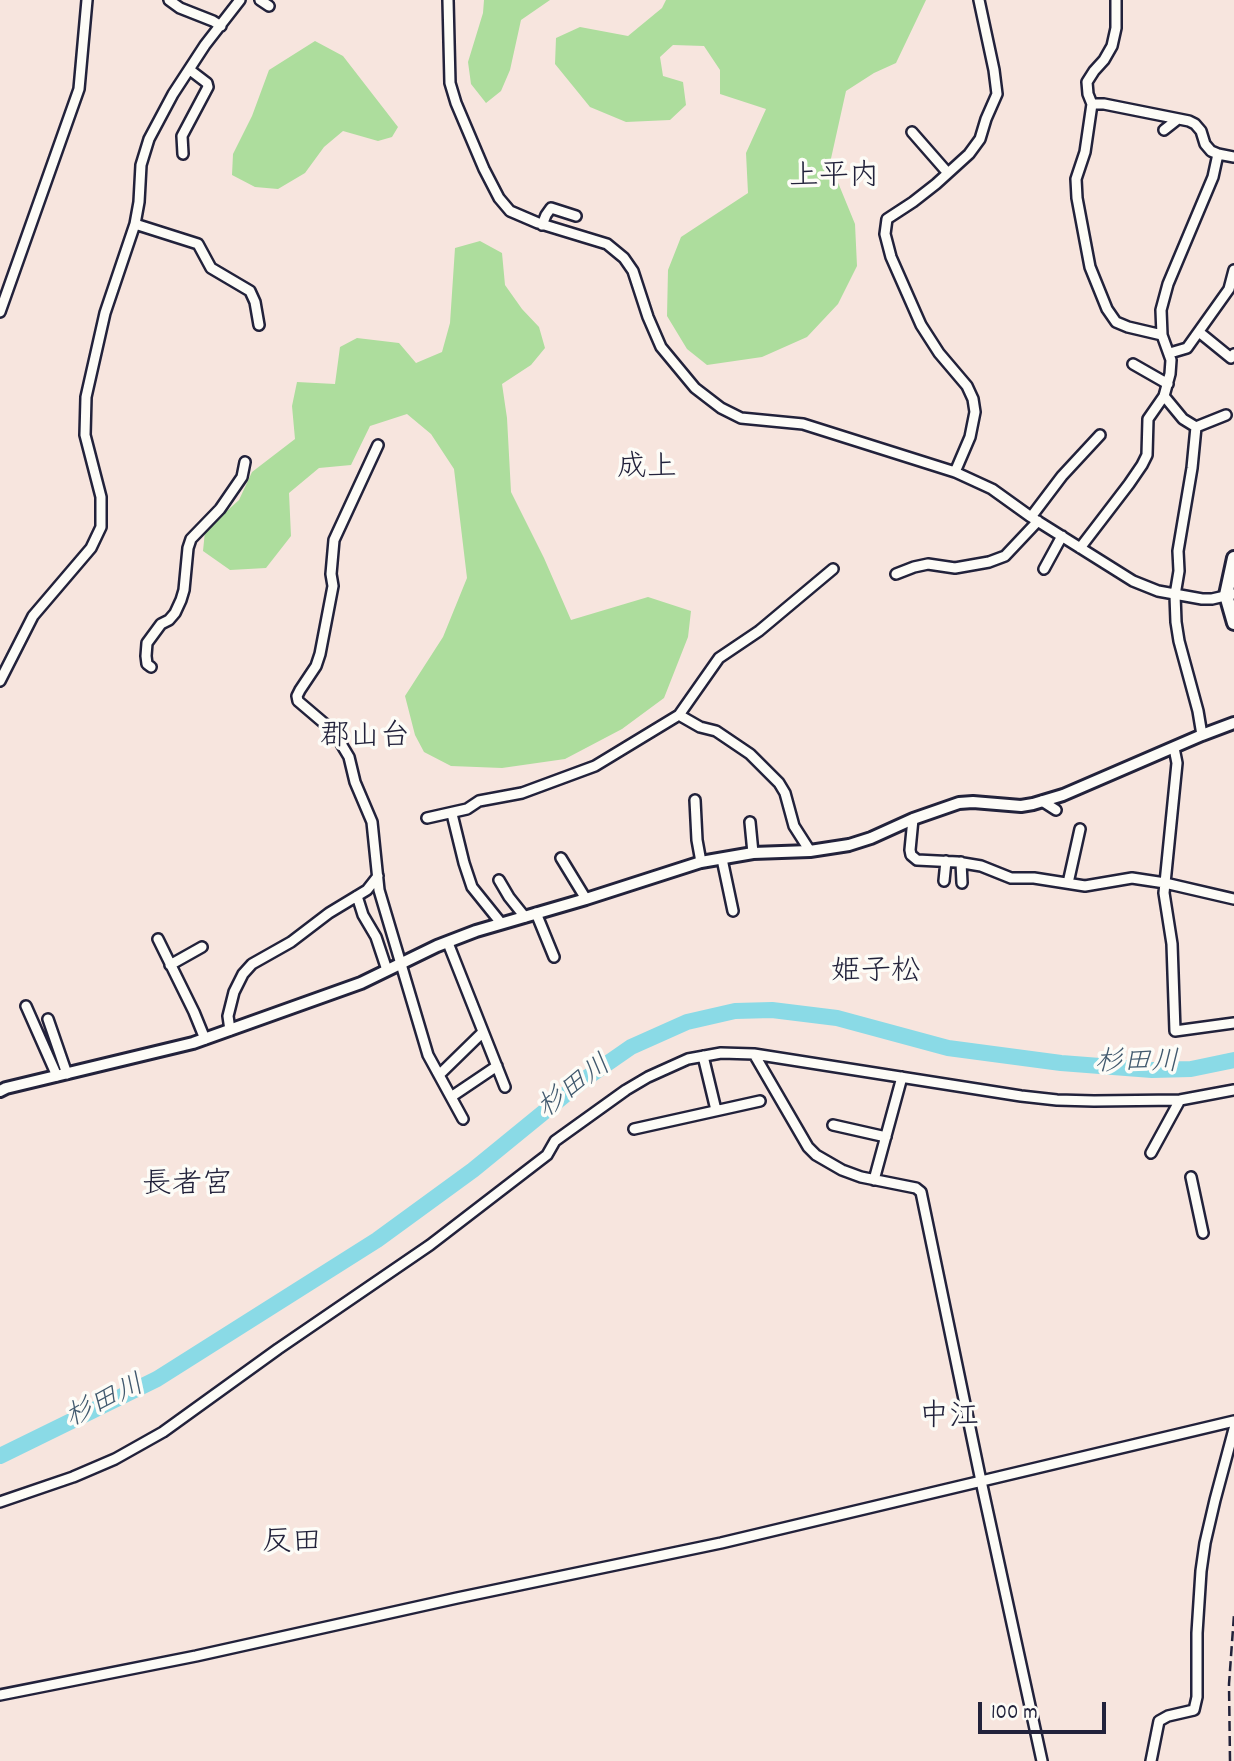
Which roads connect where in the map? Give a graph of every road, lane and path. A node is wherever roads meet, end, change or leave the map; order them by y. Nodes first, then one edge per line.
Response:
1 (87, 0) edge
2 (169, 0) edge
3 (240, 0) edge
4 (260, 0) edge
5 (448, 0) edge
6 (979, 0) edge
7 (1116, 0) edge
8 (269, 6) dead end
9 (221, 26) junction
10 (190, 70) junction
11 (1092, 104) junction
12 (1178, 119) junction
13 (1164, 130) dead end
14 (912, 132) dead end
15 (183, 154) dead end
16 (1218, 154) junction
17 (1234, 157) edge
18 (947, 172) junction
19 (576, 216) dead end
20 (135, 224) junction
21 (542, 225) junction
22 (1234, 270) edge
23 (0, 312) edge
24 (259, 325) dead end
25 (1199, 332) junction
26 (1162, 335) junction
27 (1170, 353) junction
28 (1234, 354) edge
29 (1133, 364) dead end
30 (1168, 384) junction
31 (1164, 396) junction
32 (1226, 415) dead end
33 (1196, 427) junction
34 (1100, 435) dead end
35 (378, 444) dead end
36 (244, 462) dead end
37 (955, 472) junction
38 (1034, 519) junction
39 (1062, 536) junction
40 (1080, 548) junction
41 (1234, 558) edge
42 (832, 569) dead end
43 (1044, 569) dead end
44 (896, 574) dead end
45 (1230, 594) edge
46 (1175, 595) junction
47 (1234, 623) edge
48 (151, 667) dead end
49 (0, 681) edge
50 (679, 715) junction
51 (1234, 723) edge
52 (1202, 735) junction
53 (1174, 748) junction
54 (695, 800) dead end
55 (1042, 802) junction
56 (1056, 810) dead end
57 (452, 814) junction
58 (427, 818) dead end
59 (913, 819) junction
60 (750, 822) dead end
61 (1080, 829) dead end
62 (810, 851) junction
63 (753, 853) junction
64 (561, 858) dead end
65 (722, 859) junction
66 (946, 861) junction
67 (701, 862) junction
68 (961, 862) junction
69 (378, 876) junction
70 (499, 880) dead end
71 (944, 881) dead end
72 (962, 883) dead end
73 (1068, 883) junction
74 (1165, 883) junction
75 (356, 896) junction
76 (586, 899) junction
77 (1234, 899) edge
78 (733, 911) dead end
79 (530, 915) junction
80 (501, 923) junction
81 (158, 939) dead end
82 (448, 943) junction
83 (202, 947) dead end
84 (554, 957) dead end
85 (401, 963) junction
86 (170, 965) junction
87 (387, 970) junction
88 (26, 1006) dead end
89 (48, 1019) dead end
90 (1234, 1023) edge
91 (230, 1030) junction
92 (483, 1032) junction
93 (205, 1039) junction
94 (754, 1054) junction
95 (704, 1056) junction
96 (497, 1066) junction
97 (62, 1075) junction
98 (439, 1075) junction
99 (902, 1077) junction
100 (505, 1087) dead end
101 (1234, 1090) edge
102 (0, 1091) edge
103 (451, 1097) junction
104 (1180, 1100) junction
105 (761, 1101) dead end
106 (716, 1110) junction
107 (463, 1119) dead end
108 (833, 1125) dead end
109 (634, 1129) dead end
110 (886, 1137) junction
111 (1151, 1153) dead end
112 (1191, 1177) dead end
113 (874, 1180) junction
114 (1203, 1233) dead end
115 (1234, 1421) edge
116 (1234, 1429) edge
117 (981, 1481) junction
118 (0, 1502) edge
119 (0, 1695) edge
120 (1042, 1761) edge
121 (1151, 1761) edge

1 - 23 street
2 - 9 street
3 - 9 street
4 - 8 street
5 - 21 street
6 - 18 street
7 - 11 street
9 - 10 street
10 - 15 street
10 - 20 street
11 - 12 street
11 - 26 street
12 - 13 street
12 - 16 street
14 - 18 street
16 - 17 street
16 - 26 street
18 - 37 street
19 - 21 street
20 - 24 street
20 - 49 street
21 - 37 street
22 - 25 street
25 - 27 street
25 - 28 street
26 - 27 street
27 - 30 street
29 - 30 street
30 - 31 street
31 - 33 street
31 - 40 street
32 - 33 street
33 - 46 street
34 - 38 street
35 - 69 street
36 - 48 street
37 - 38 street
38 - 39 street
38 - 44 street
39 - 40 street
39 - 43 street
40 - 46 street
41 - 45 main road
42 - 50 street
45 - 46 street
45 - 47 main road
46 - 52 street
50 - 57 street
50 - 62 street
51 - 52 street
52 - 53 street
53 - 55 street
53 - 74 street
54 - 67 street
55 - 56 street
55 - 59 street
57 - 58 street
57 - 80 street
59 - 62 street
59 - 66 street
60 - 63 street
61 - 73 street
62 - 63 street
63 - 65 street
64 - 76 street
65 - 67 street
65 - 78 street
66 - 68 street
66 - 71 street
67 - 76 street
68 - 72 street
68 - 73 street
69 - 75 street
69 - 85 street
70 - 79 street
73 - 74 street
74 - 77 street
74 - 90 street
75 - 87 street
75 - 91 street
76 - 79 street
79 - 80 street
79 - 84 street
80 - 82 street
81 - 86 street
82 - 85 street
82 - 92 street
83 - 86 street
85 - 87 street
85 - 98 street
86 - 93 street
87 - 91 street
88 - 97 street
89 - 97 street
91 - 93 street
92 - 96 street
92 - 98 street
93 - 97 street
94 - 95 street
94 - 99 street
94 - 113 street
95 - 106 street
95 - 118 street
96 - 100 street
96 - 103 street
97 - 102 street
98 - 103 street
99 - 104 street
99 - 110 street
101 - 104 street
103 - 107 street
104 - 111 street
105 - 106 street
106 - 109 street
108 - 110 street
110 - 113 street
112 - 114 street
113 - 117 street
115 - 117 street
116 - 121 street
117 - 119 street
117 - 120 street

